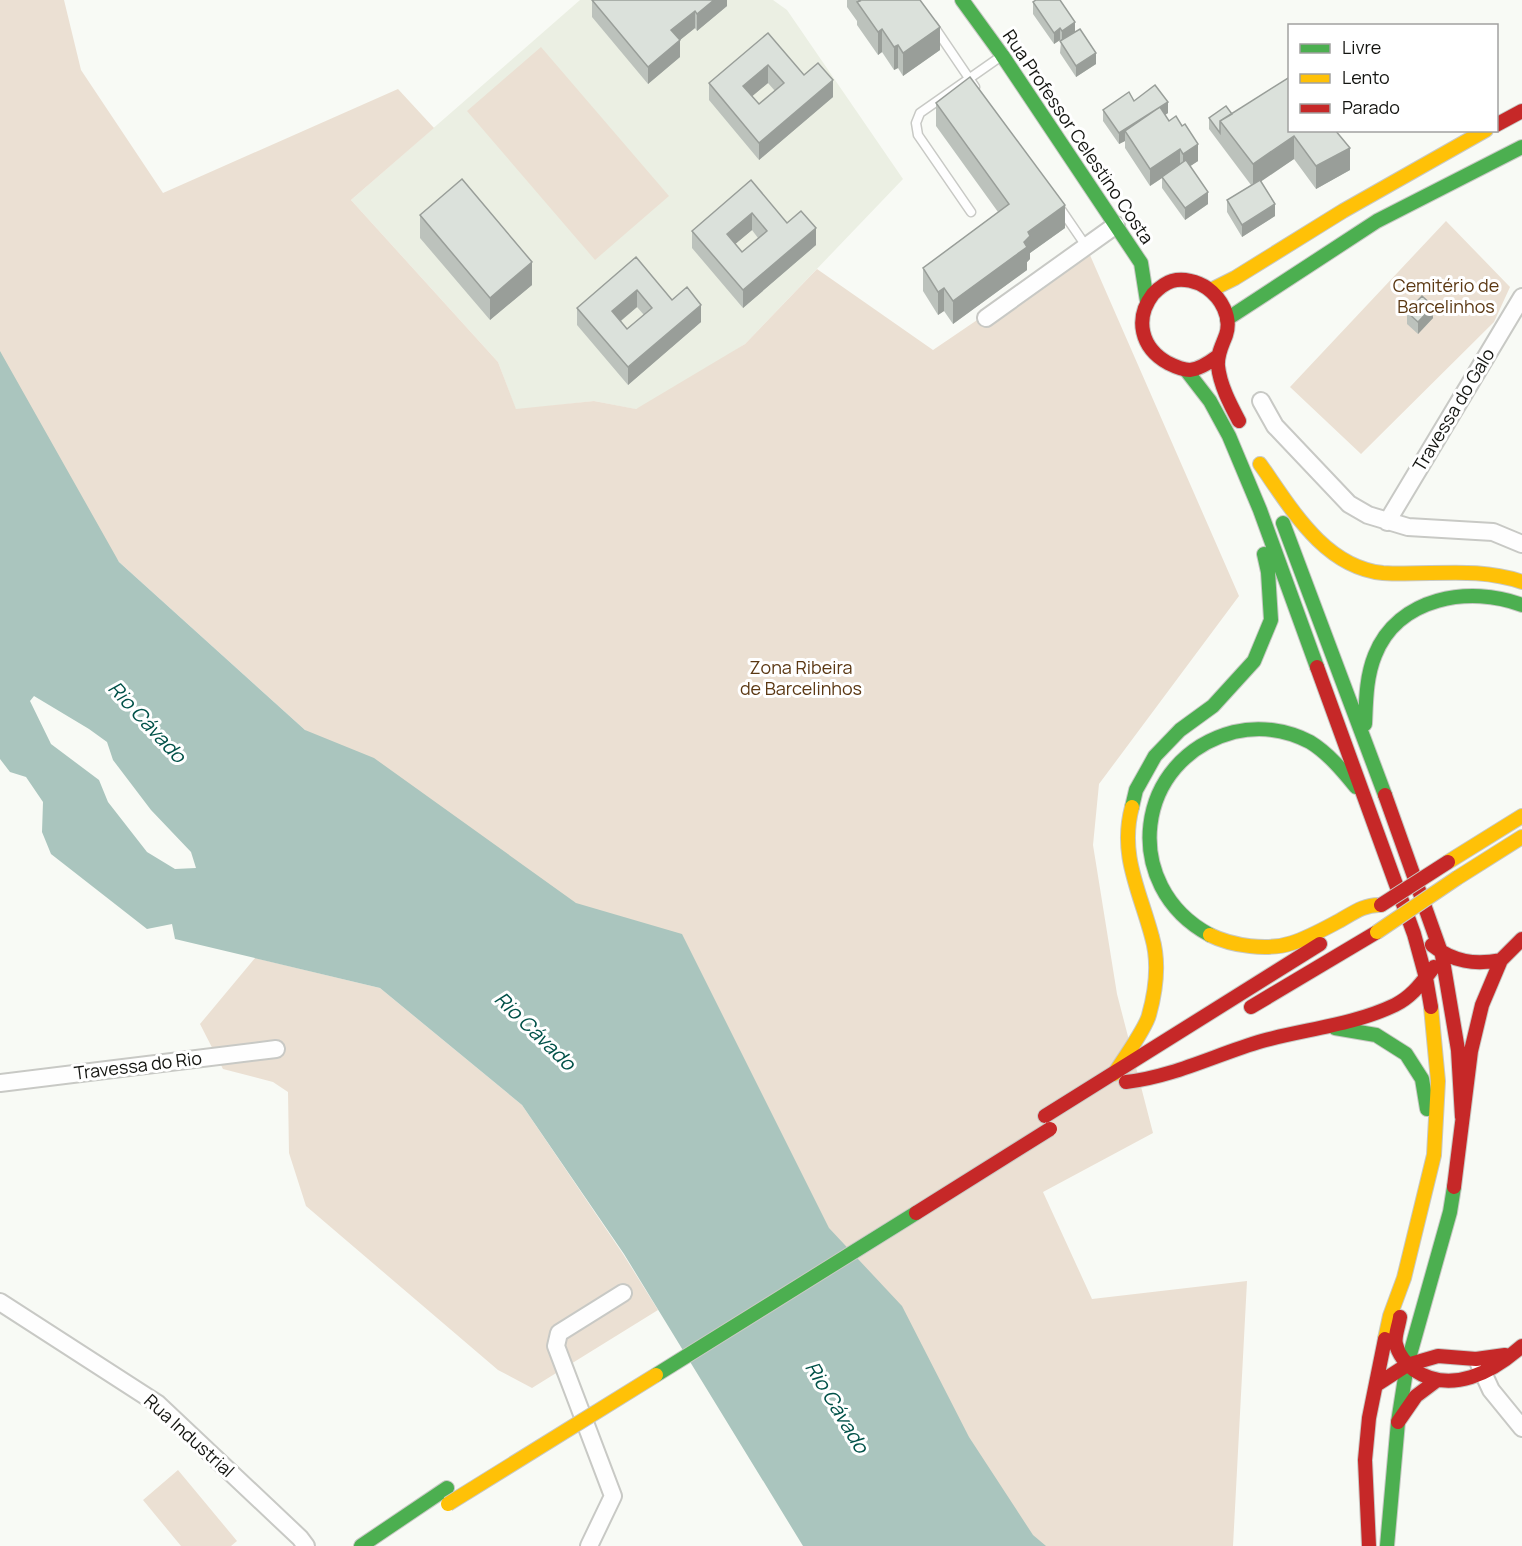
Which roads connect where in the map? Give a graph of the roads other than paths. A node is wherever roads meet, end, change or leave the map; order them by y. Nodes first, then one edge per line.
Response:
1 (962, 0) edge
2 (930, 20) edge
3 (1002, 55) junction
4 (969, 78) junction
5 (982, 97) edge
6 (1522, 111) edge
7 (1498, 124) edge
8 (1482, 132) edge
9 (1518, 152) edge
10 (1054, 200) edge
11 (971, 212) dead end
12 (1116, 225) junction
13 (1086, 246) junction
14 (1141, 263) junction
15 (1172, 281) junction
16 (1210, 290) junction
17 (1522, 297) edge
18 (1147, 301) junction
19 (986, 318) dead end
20 (1227, 320) junction
21 (1218, 356) junction
22 (1186, 370) junction
23 (1262, 401) dead end
24 (1246, 435) dead end
25 (1260, 510) junction
26 (1387, 522) junction
27 (1522, 543) edge
28 (1522, 582) edge
29 (1522, 604) edge
30 (1365, 734) junction
31 (1365, 799) junction
32 (1522, 809) edge
33 (1522, 816) edge
34 (1501, 829) junction
35 (1522, 837) edge
36 (1381, 905) junction
37 (1414, 934) junction
38 (1522, 939) edge
39 (1442, 955) junction
40 (1501, 960) junction
41 (1426, 978) junction
42 (1236, 1016) dead end
43 (1329, 1028) junction
44 (276, 1049) dead end
45 (1156, 1064) dead end
46 (1120, 1078) junction
47 (0, 1083) edge
48 (1088, 1105) dead end
49 (1462, 1117) junction
50 (1052, 1123) junction
51 (1434, 1155) junction
52 (974, 1160) dead end
53 (1404, 1278) junction
54 (623, 1293) dead end
55 (0, 1302) edge
56 (1416, 1338) junction
57 (1519, 1350) edge
58 (1438, 1356) junction
59 (1407, 1365) junction
60 (1480, 1367) junction
61 (1436, 1381) junction
62 (1376, 1385) junction
63 (589, 1400) dead end
64 (569, 1413) dead end
65 (1398, 1422) junction
66 (1522, 1428) edge
67 (508, 1450) dead end
68 (306, 1546) edge
69 (361, 1546) edge
70 (383, 1546) edge
71 (589, 1546) edge
72 (1369, 1546) edge
73 (1387, 1546) edge

1 - 3 main road, Rua Professor Celestino Costa
2 - 4 lane
3 - 4 lane
3 - 12 main road, Rua Professor Celestino Costa
4 - 5 lane
4 - 11 lane
6 - 7 main road
8 - 16 main road
9 - 20 main road
10 - 13 lane
12 - 13 street
12 - 14 main road, Rua Professor Celestino Costa
13 - 19 street
14 - 15 main road
14 - 18 main road, Rua Professor Celestino Costa
15 - 16 main road
15 - 18 main road
16 - 20 main road
17 - 26 street, Travessa do Galo
18 - 22 main road
20 - 21 main road
21 - 22 main road
21 - 24 main road
22 - 25 main road
23 - 26 street
25 - 31 main road
25 - 46 main road
26 - 27 street
28 - 30 main road
29 - 30 main road
30 - 39 main road
31 - 36 main road
31 - 37 main road
32 - 34 main road
33 - 34 main road
34 - 36 main road, bridge
35 - 42 main road, bridge
36 - 46 main road
37 - 39 main road
37 - 41 main road
38 - 40 main road
39 - 40 main road
39 - 41 main road
39 - 49 main road
40 - 49 main road
41 - 43 main road
41 - 51 main road
43 - 46 main road
43 - 51 main road
44 - 47 street, Travessa do Rio
45 - 46 main road
46 - 48 main road
46 - 50 main road
49 - 56 main road
50 - 52 main road
50 - 70 main road, bridge
51 - 53 main road
53 - 59 main road
53 - 62 main road
54 - 71 street
55 - 68 street, Rua Industrial
56 - 58 main road
56 - 59 main road
57 - 60 main road
58 - 59 main road
58 - 60 main road
59 - 61 main road
59 - 62 main road
59 - 65 main road
60 - 61 main road
60 - 66 street
61 - 65 main road
62 - 72 main road
63 - 64 main road
65 - 73 main road
67 - 69 main road

